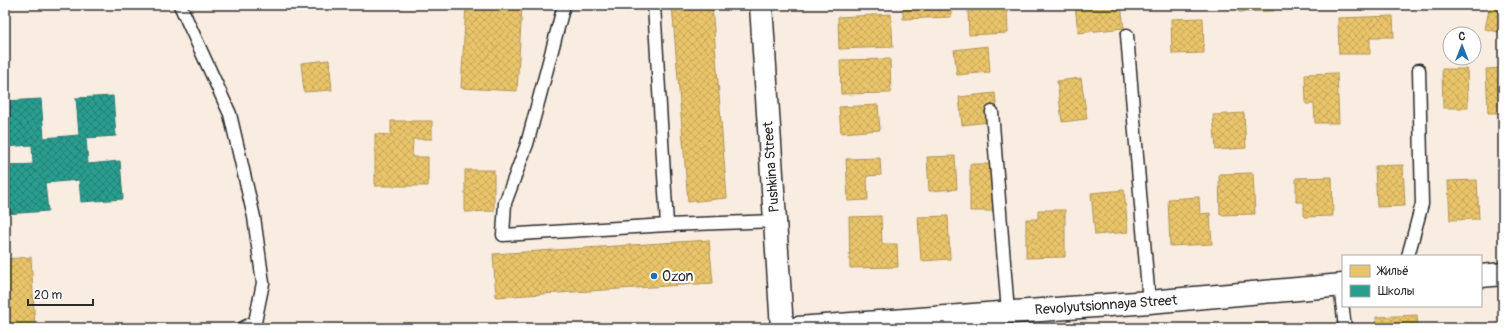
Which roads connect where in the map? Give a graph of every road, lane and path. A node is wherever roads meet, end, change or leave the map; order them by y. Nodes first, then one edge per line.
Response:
1 (180, 5) edge
2 (564, 5) edge
3 (654, 5) edge
4 (761, 5) edge
5 (1127, 35) dead end
6 (1419, 70) dead end
7 (992, 112) dead end
8 (775, 222) junction
9 (667, 225) junction
10 (1408, 255) edge
11 (1503, 274) edge
12 (1482, 276) edge
13 (1341, 285) edge
14 (1342, 296) edge
15 (1149, 302) junction
16 (1343, 307) edge
17 (1008, 312) junction
18 (243, 328) edge
19 (782, 328) edge
20 (798, 328) edge
21 (1345, 328) edge

1 - 18 lane
2 - 9 lane
3 - 9 lane
4 - 8 street, Pushkina Street
5 - 15 lane
6 - 10 lane
7 - 17 lane
8 - 9 lane
8 - 19 street, Pushkina Street
11 - 12 street
13 - 14 lane
13 - 15 street, Revolyutsionnaya Street
15 - 17 street, Revolyutsionnaya Street
16 - 21 lane
17 - 20 street, Revolyutsionnaya Street

